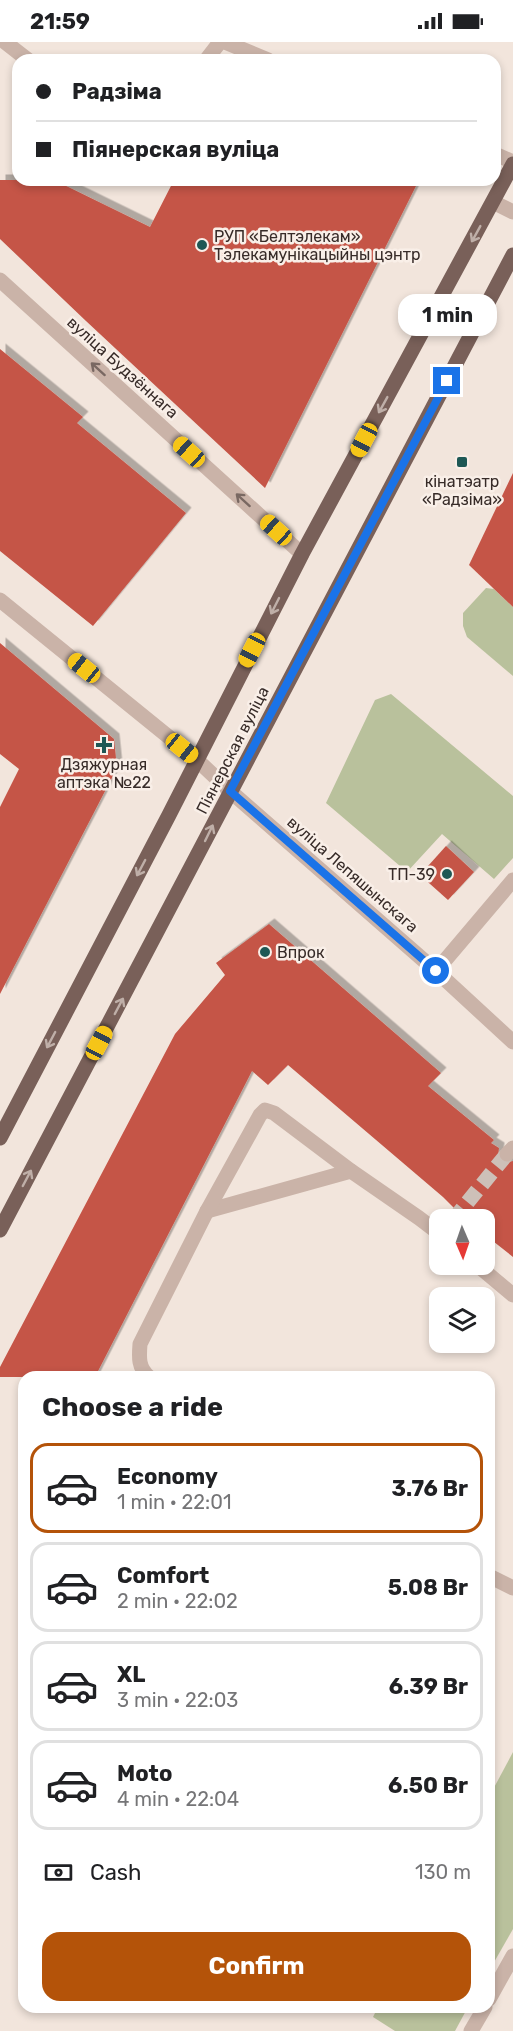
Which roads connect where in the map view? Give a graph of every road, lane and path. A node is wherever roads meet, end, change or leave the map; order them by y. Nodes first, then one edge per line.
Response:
1 (5, 42) edge
2 (220, 42) edge
3 (225, 42) edge
4 (243, 45) edge
5 (20, 54) edge
6 (211, 54) edge
7 (258, 54) edge
8 (513, 163) edge
9 (493, 202) junction
10 (513, 212) edge
11 (513, 255) edge
12 (0, 280) edge
13 (302, 554) junction
14 (0, 600) edge
15 (196, 759) junction
16 (230, 791) junction
17 (513, 880) edge
18 (436, 971) junction
19 (513, 1041) edge
20 (0, 1138) edge
21 (351, 1171) junction
22 (207, 1211) junction
23 (429, 1226) edge
24 (0, 1230) edge
25 (489, 1275) edge
26 (513, 1296) edge
27 (143, 1371) edge
28 (495, 1579) edge
29 (513, 1588) edge
30 (513, 1956) edge
31 (495, 1988) edge
32 (482, 2013) edge
33 (471, 2031) edge

1 - 5 street
2 - 6 street
3 - 4 street
4 - 7 street
8 - 9 main road, Піянерская вуліца
9 - 10 street
9 -> 13 main road, Піянерская вуліца
11 - 16 main road, Піянерская вуліца
13 -> 12 street, вуліца Будзённага
13 -> 15 main road, Піянерская вуліца
14 - 15 street, вуліца Лепяшынскага
15 - 16 street, вуліца Лепяшынскага
15 -> 20 main road, Піянерская вуліца
16 - 18 street, вуліца Лепяшынскага
24 -> 16 main road, Піянерская вуліца
17 - 18 street
18 - 19 street, вуліца Лепяшынскага
21 - 22 street
21 - 22 street
21 - 23 street
22 - 27 street
25 - 26 street
28 - 29 street
30 - 31 street
32 - 33 street

